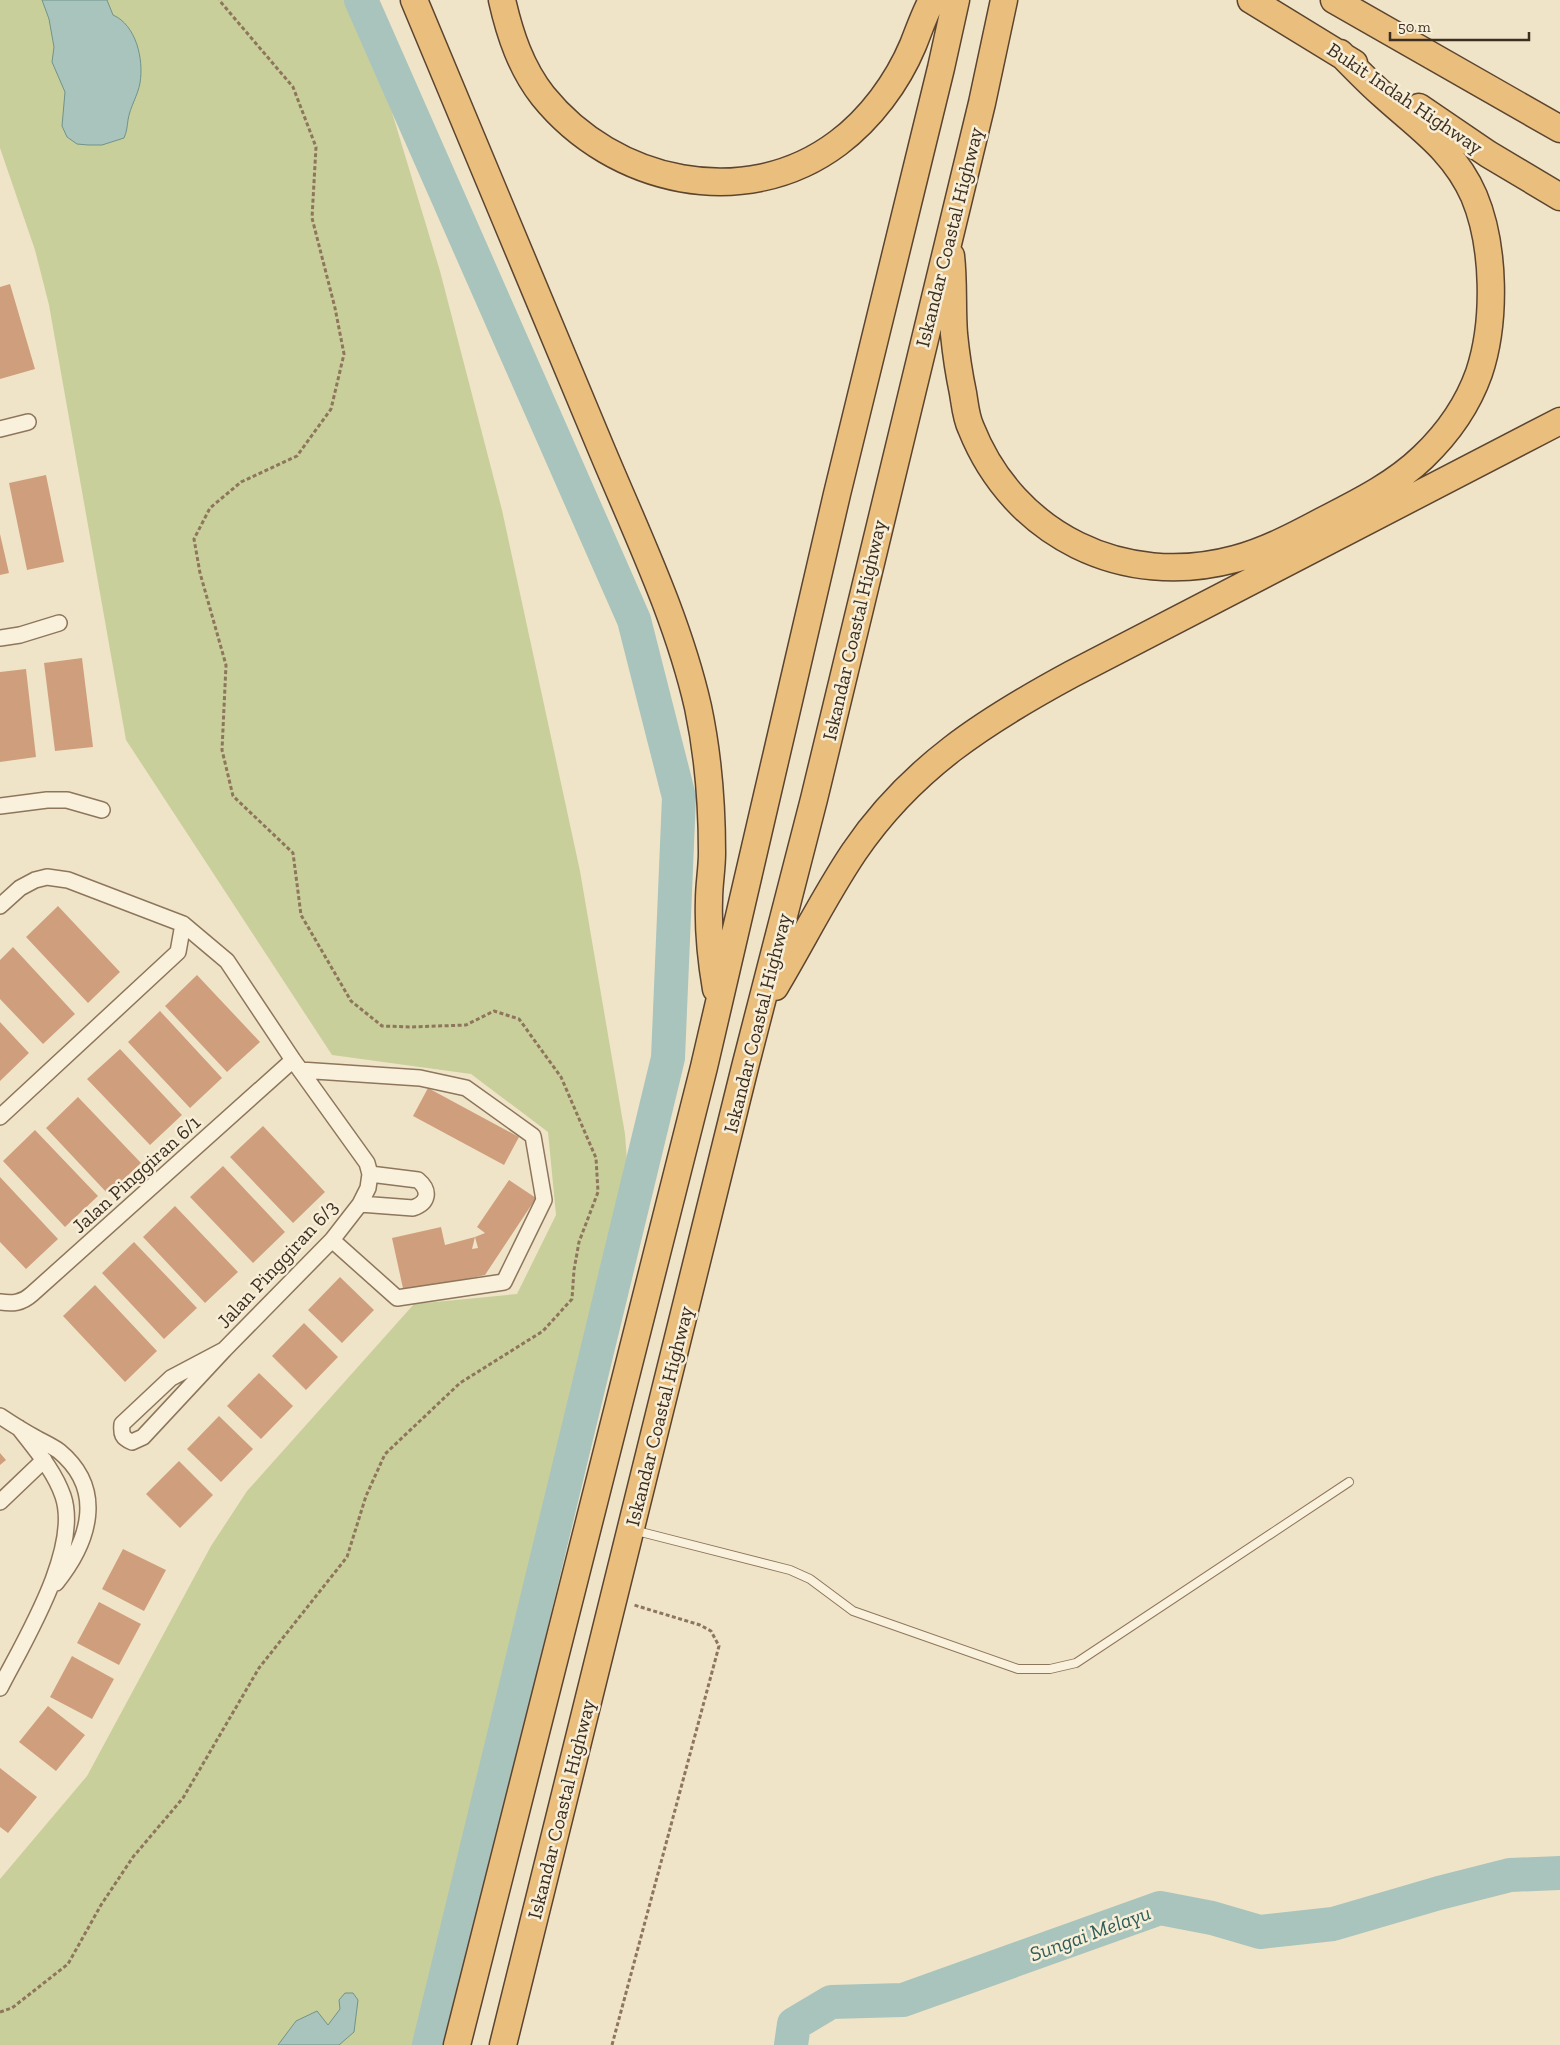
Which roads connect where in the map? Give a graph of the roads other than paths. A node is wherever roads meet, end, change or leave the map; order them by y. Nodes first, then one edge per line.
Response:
1 (414, 0) edge
2 (502, 0) edge
3 (932, 0) edge
4 (956, 0) edge
5 (1004, 0) edge
6 (1251, 0) edge
7 (1334, 0) edge
8 (1340, 53) junction
9 (1560, 128) edge
10 (1560, 197) edge
11 (948, 236) junction
12 (1560, 421) edge
13 (28, 422) dead end
14 (0, 429) edge
15 (59, 623) dead end
16 (0, 638) edge
17 (0, 806) edge
18 (102, 810) dead end
19 (0, 906) edge
20 (183, 924) junction
21 (719, 1002) junction
22 (759, 1013) junction
23 (297, 1065) junction
24 (0, 1116) edge
25 (368, 1168) junction
26 (360, 1204) junction
27 (332, 1240) junction
28 (0, 1302) edge
29 (224, 1350) junction
30 (0, 1416) edge
31 (19, 1428) junction
32 (44, 1460) junction
33 (1349, 1482) dead end
34 (0, 1502) edge
35 (631, 1529) junction
36 (48, 1592) junction
37 (0, 1688) edge
38 (458, 2045) edge
39 (503, 2045) edge

1 - 21 highway
2 - 3 highway
4 - 21 highway, Iskandar Coastal Highway
5 - 11 highway, Iskandar Coastal Highway
6 - 8 highway, Bukit Indah Highway
7 - 9 highway
8 - 10 highway, Bukit Indah Highway
8 - 11 highway
11 - 22 highway, Iskandar Coastal Highway
12 - 22 highway
13 - 14 street
15 - 16 street
17 - 18 street
19 - 20 street
20 - 23 street
20 - 24 street
21 - 38 highway, Iskandar Coastal Highway
22 - 35 highway, Iskandar Coastal Highway
23 - 25 street
23 - 27 street
23 - 28 street, Jalan Pinggiran 6/1
25 - 26 street, Jalan Pinggiran 6/3
25 - 26 street, Jalan Pinggiran 6/3
26 - 27 street, Jalan Pinggiran 6/3
27 - 29 street, Jalan Pinggiran 6/3
29 - 29 street, Jalan Pinggiran 6/3
30 - 31 street
31 - 32 street
31 - 36 street
32 - 34 street
32 - 36 street
33 - 35 lane
35 - 39 highway, Iskandar Coastal Highway
36 - 37 street

